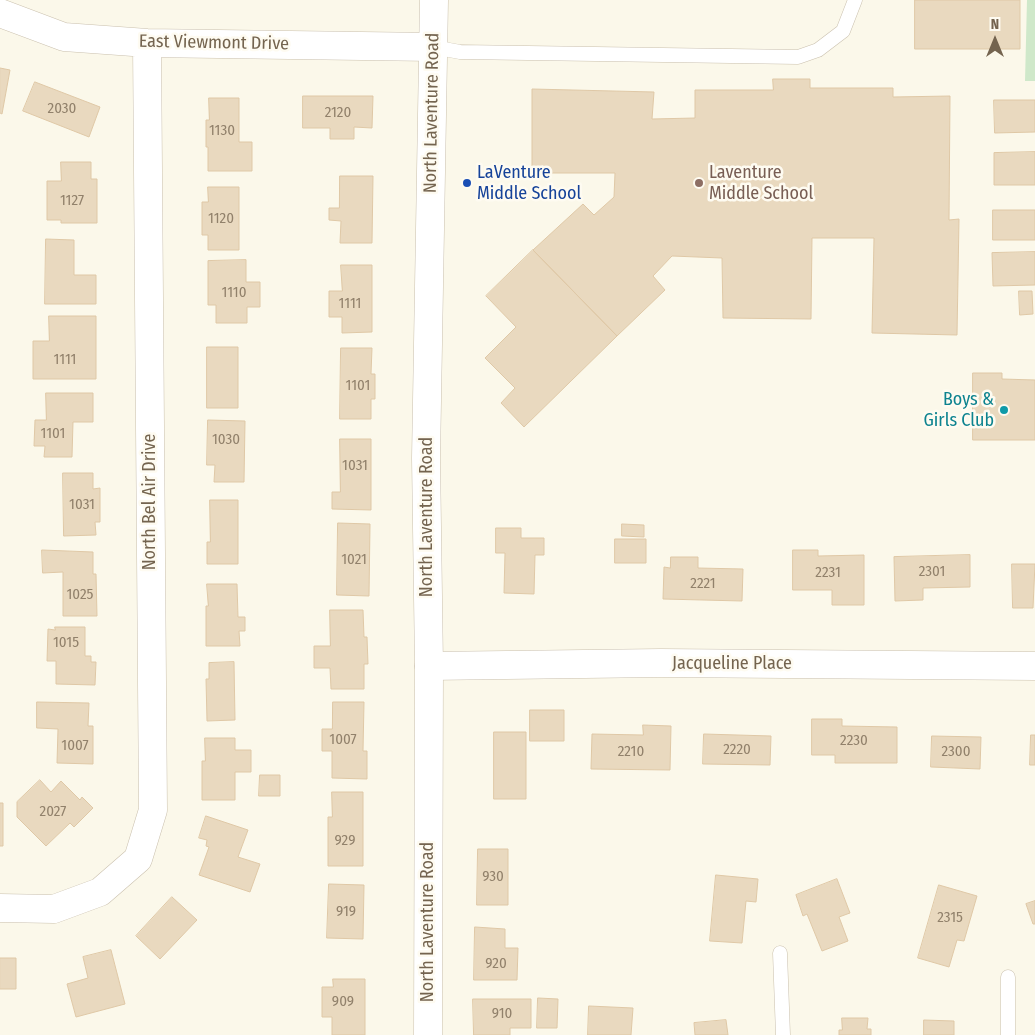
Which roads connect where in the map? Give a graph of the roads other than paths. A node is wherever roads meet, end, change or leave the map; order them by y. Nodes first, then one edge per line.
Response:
1 (434, 0) edge
2 (855, 0) edge
3 (0, 13) edge
4 (147, 43) junction
5 (433, 47) junction
6 (429, 666) junction
7 (1035, 666) edge
8 (0, 908) edge
9 (780, 954) dead end
10 (1008, 977) dead end
11 (428, 1035) edge
12 (783, 1035) edge
13 (1008, 1035) edge

1 - 5 street, North Laventure Road
2 - 5 lane
3 - 4 street, East Viewmont Drive
4 - 5 street, East Viewmont Drive
4 - 8 street, North Bel Air Drive
5 - 6 street, North Laventure Road
6 - 7 street, Jacqueline Place
6 - 11 street, North Laventure Road
9 - 12 lane
10 - 13 lane

